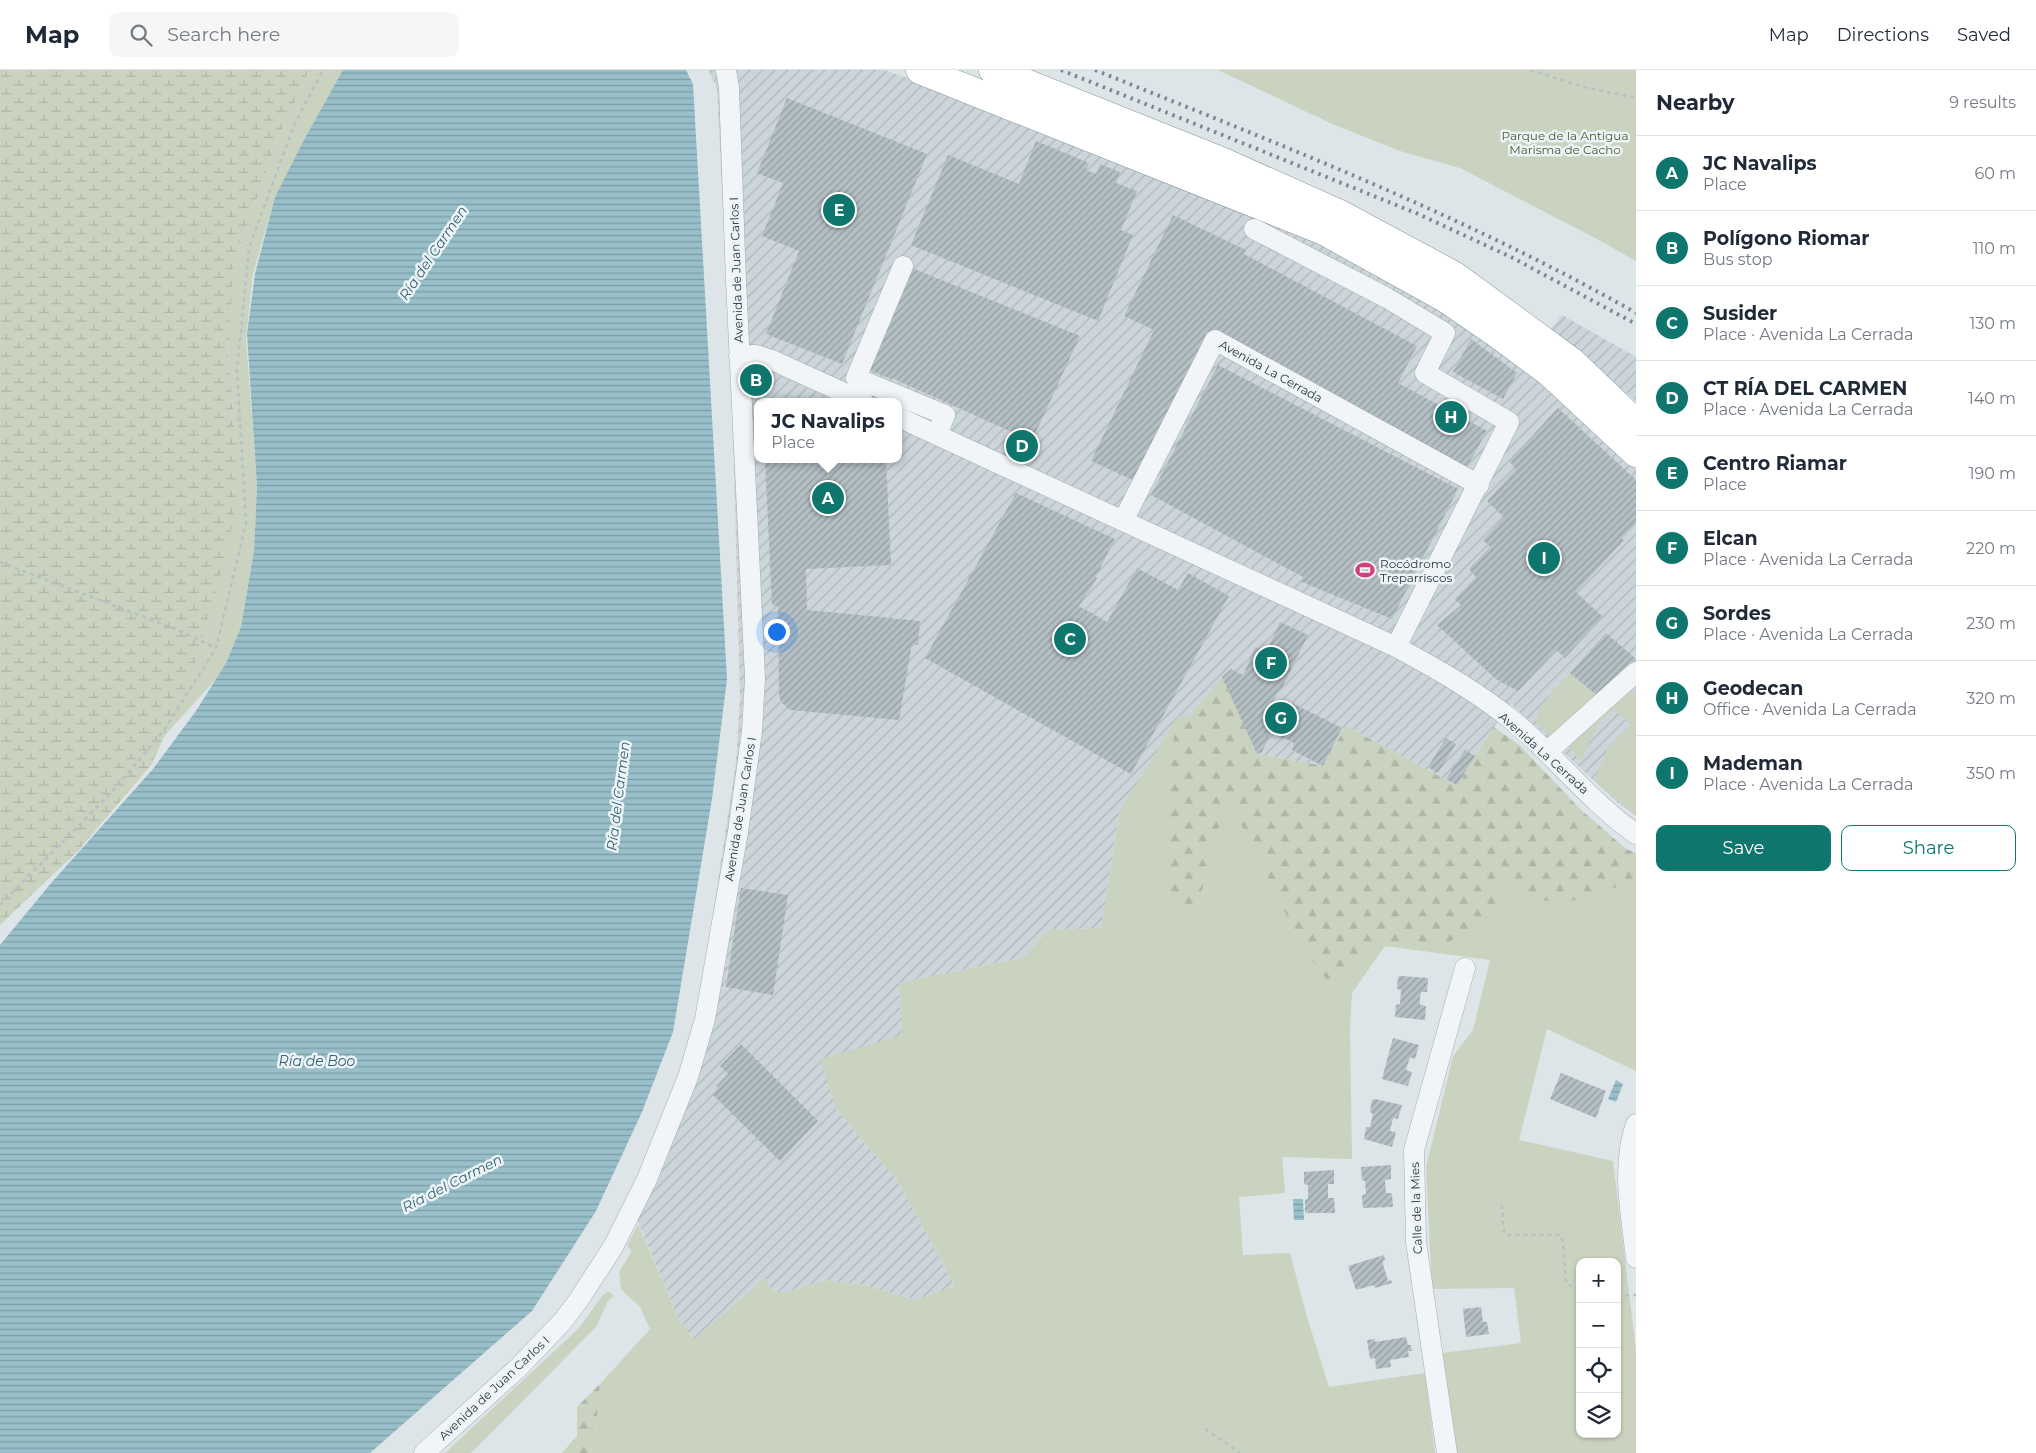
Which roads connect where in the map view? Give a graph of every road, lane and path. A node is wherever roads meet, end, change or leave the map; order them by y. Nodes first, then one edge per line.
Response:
1 (323, 70) edge
2 (726, 70) edge
3 (920, 70) edge
4 (993, 70) edge
5 (1530, 70) edge
6 (1636, 98) edge
7 (1254, 229) dead end
8 (902, 266) dead end
9 (739, 356) junction
10 (855, 398) edge
11 (902, 419) edge
12 (1636, 423) edge
13 (937, 435) junction
14 (1636, 453) edge
15 (1479, 485) junction
16 (1123, 521) junction
17 (0, 562) edge
18 (1396, 647) junction
19 (216, 648) junction
20 (1636, 672) edge
21 (1547, 752) junction
22 (1636, 834) edge
23 (0, 905) edge
24 (1465, 968) dead end
25 (1636, 1124) edge
26 (1502, 1205) dead end
27 (1636, 1258) edge
28 (1576, 1289) edge
29 (1636, 1295) edge
30 (1621, 1296) edge
31 (1205, 1429) dead end
32 (424, 1453) edge
33 (1240, 1453) edge
34 (1447, 1453) edge

1 - 19 path
2 - 9 street, Avenida de Juan Carlos I
3 - 14 highway
4 - 12 highway
5 - 6 path
7 - 15 street
8 - 13 street
9 - 10 street
9 - 32 street, Avenida de Juan Carlos I
11 - 13 street, Avenida La Cerrada
13 - 16 street, Avenida La Cerrada
15 - 16 street, Avenida La Cerrada
15 - 18 street
16 - 18 street, Avenida La Cerrada
17 - 19 path
18 - 21 street, Avenida La Cerrada
19 - 23 path
20 - 21 street
21 - 22 street, Avenida La Cerrada
24 - 34 street, Calle de la Mies
25 - 27 street
26 - 28 path
29 - 30 path
31 - 33 path

